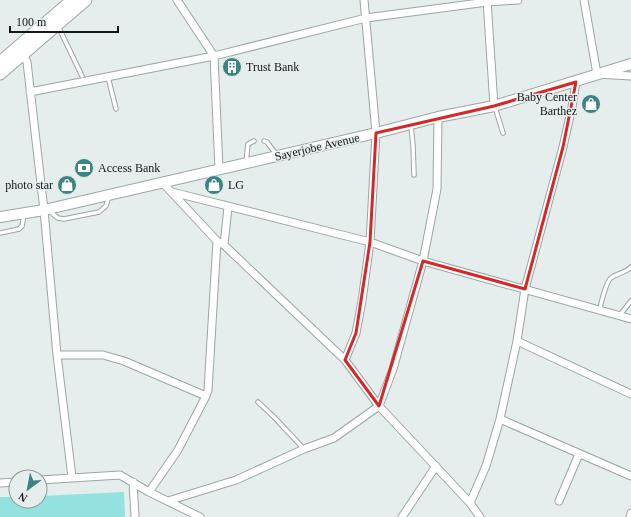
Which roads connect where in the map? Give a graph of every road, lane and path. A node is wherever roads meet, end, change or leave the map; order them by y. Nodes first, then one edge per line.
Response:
1 (72, 0) edge
2 (86, 0) edge
3 (177, 0) edge
4 (364, 0) edge
5 (518, 0) edge
6 (584, 0) edge
7 (487, 1) edge
8 (366, 18) junction
9 (58, 25) junction
10 (21, 50) junction
11 (214, 56) junction
12 (0, 62) edge
13 (631, 64) edge
14 (0, 74) edge
15 (597, 74) junction
16 (82, 76) dead end
17 (631, 76) edge
18 (108, 77) junction
19 (576, 82) junction
20 (30, 92) junction
21 (494, 106) junction
22 (116, 109) dead end
23 (438, 117) junction
24 (411, 124) junction
25 (376, 133) junction
26 (503, 133) dead end
27 (254, 141) dead end
28 (264, 141) dead end
29 (278, 156) junction
30 (246, 163) junction
31 (219, 169) junction
32 (414, 175) dead end
33 (162, 182) junction
34 (172, 192) junction
35 (109, 195) junction
36 (228, 207) junction
37 (45, 209) junction
38 (24, 213) junction
39 (0, 217) edge
40 (0, 233) edge
41 (217, 241) junction
42 (370, 242) junction
43 (224, 245) junction
44 (423, 261) junction
45 (631, 267) edge
46 (525, 289) junction
47 (631, 301) edge
48 (599, 311) junction
49 (619, 316) junction
50 (631, 319) edge
51 (517, 341) junction
52 (57, 355) junction
53 (345, 360) junction
54 (631, 394) edge
55 (206, 396) junction
56 (258, 402) dead end
57 (379, 406) junction
58 (500, 419) junction
59 (304, 449) junction
60 (579, 454) junction
61 (436, 466) junction
62 (631, 476) edge
63 (72, 477) junction
64 (48, 479) edge
65 (133, 482) junction
66 (149, 492) junction
67 (559, 500) dead end
68 (168, 501) junction
69 (470, 503) junction
70 (631, 512) edge
71 (135, 517) edge
72 (200, 517) edge
73 (402, 517) edge
74 (480, 517) edge
75 (630, 517) edge

1 - 10 highway
2 - 9 highway
3 - 11 street
4 - 8 street
5 - 7 street
6 - 15 street
7 - 8 street
7 - 21 street
8 - 11 street
8 - 25 street
9 - 10 highway
9 - 16 lane
10 - 12 highway
10 - 14 highway
10 - 20 street
11 - 18 street
11 - 31 street
13 - 15 main road, Sayerjobe Avenue
15 - 17 street
15 - 19 main road, Sayerjobe Avenue
18 - 20 street
18 - 22 lane
19 - 21 main road, Sayerjobe Avenue
19 - 46 street
20 - 37 street
21 - 23 main road, Sayerjobe Avenue
21 - 26 lane
23 - 24 main road, Sayerjobe Avenue
23 - 44 street
24 - 25 main road, Sayerjobe Avenue
24 - 32 lane
25 - 29 main road, Sayerjobe Avenue
25 - 42 street
27 - 30 lane
28 - 29 lane
29 - 30 main road, Sayerjobe Avenue
30 - 31 main road, Sayerjobe Avenue
31 - 33 main road, Sayerjobe Avenue
33 - 34 street
33 - 35 main road, Sayerjobe Avenue
34 - 36 street
34 - 41 street
35 - 37 main road, Sayerjobe Avenue
35 - 37 lane
36 - 42 street
36 - 43 street
37 - 38 main road, Sayerjobe Avenue
37 - 52 street
38 - 39 main road, Sayerjobe Avenue
38 - 40 lane
41 - 43 street
41 - 55 street
42 - 44 street
42 - 53 street
43 - 53 street
44 - 46 street
44 - 57 street
45 - 48 lane
46 - 48 street
46 - 51 street
47 - 49 lane
48 - 49 street
49 - 50 street
51 - 54 street
51 - 58 street
52 - 55 street
52 - 63 street
53 - 57 street
55 - 66 street
56 - 59 lane
57 - 59 street
57 - 61 street
58 - 60 street
58 - 69 street
59 - 68 street
60 - 62 street
60 - 67 street
61 - 69 street
61 - 73 street
63 - 64 street
63 - 65 street
65 - 66 street
65 - 71 street
66 - 68 street
68 - 72 street
69 - 74 street
70 - 75 street

